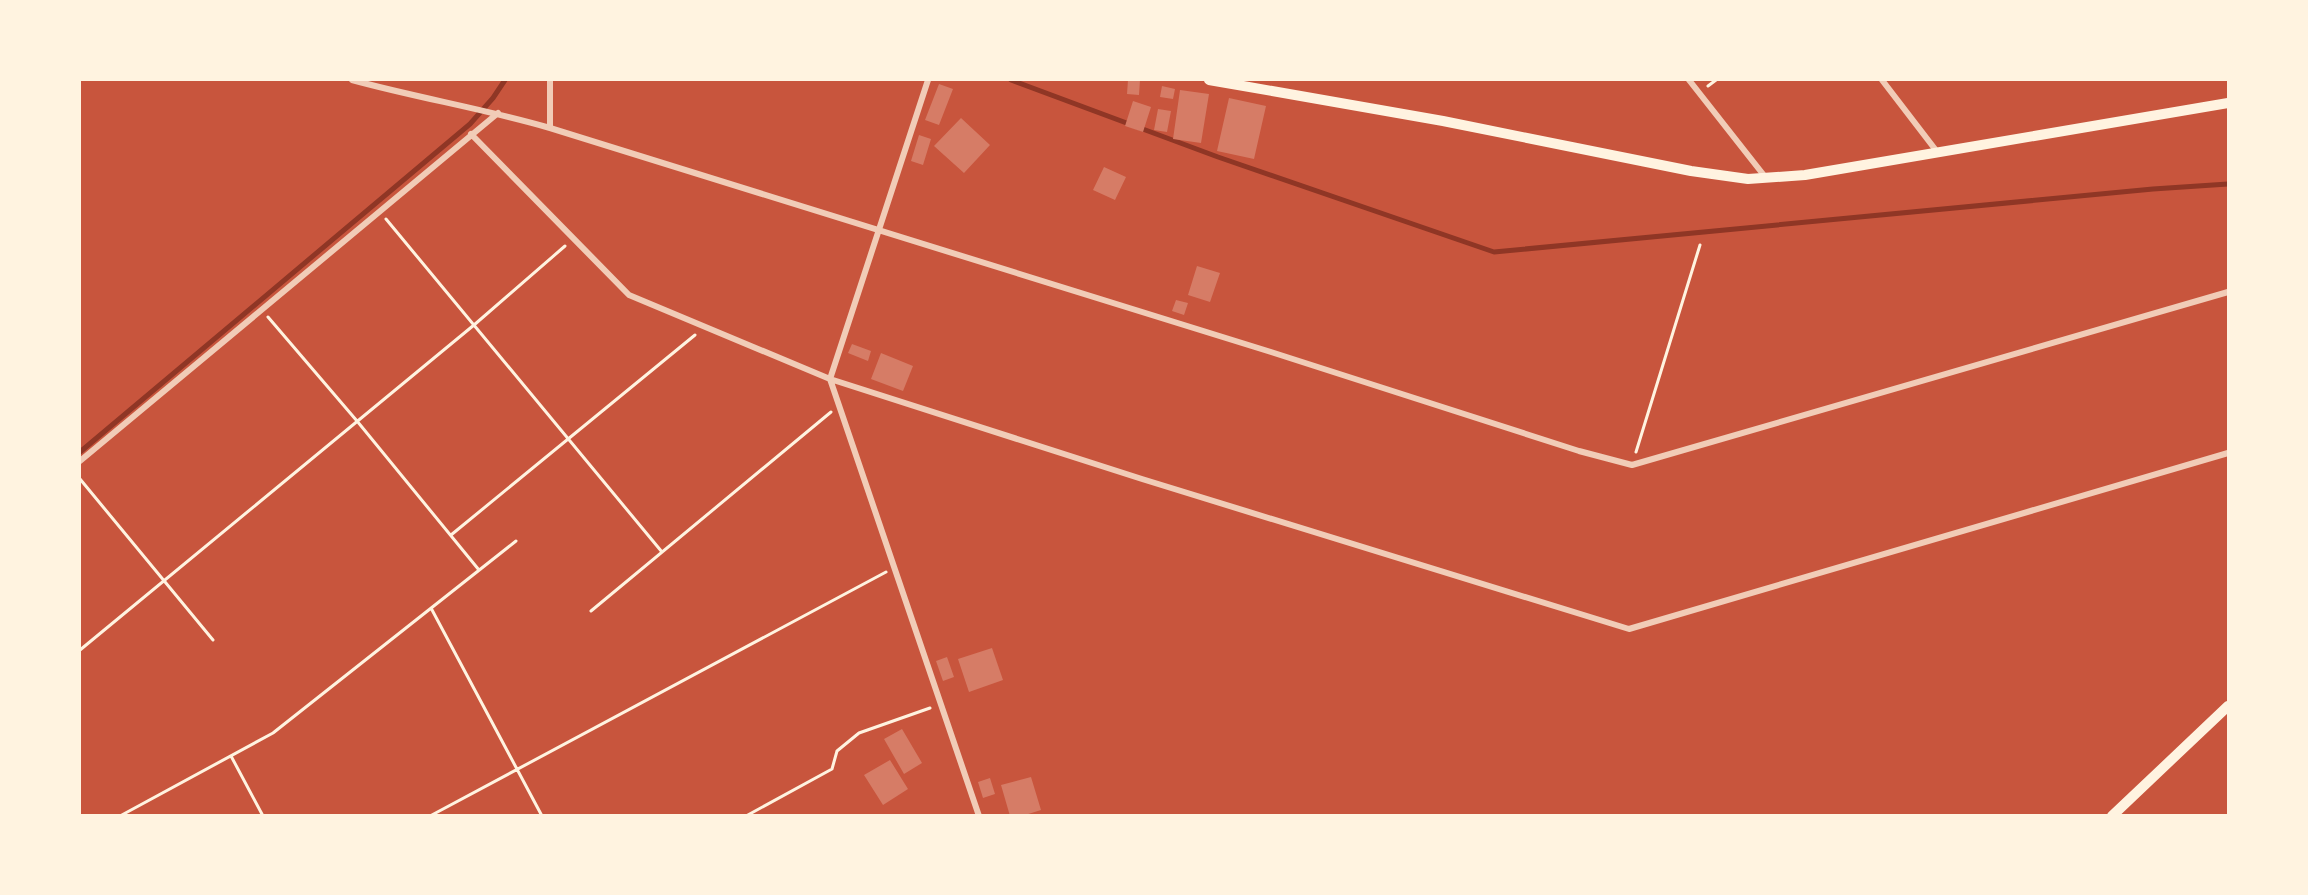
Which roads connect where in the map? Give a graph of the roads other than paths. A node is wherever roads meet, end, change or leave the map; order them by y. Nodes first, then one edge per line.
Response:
1 (352, 80) edge
2 (550, 80) edge
3 (928, 80) edge
4 (1209, 80) edge
5 (1689, 80) edge
6 (1882, 80) edge
7 (2229, 103) edge
8 (498, 113) junction
9 (550, 128) junction
10 (471, 134) junction
11 (1938, 153) junction
12 (1766, 178) junction
13 (880, 231) junction
14 (2229, 292) edge
15 (831, 379) junction
16 (2229, 453) edge
17 (80, 461) edge
18 (2229, 706) edge
19 (979, 816) edge
20 (2112, 816) edge

1 - 8 street
2 - 9 street
3 - 13 street
4 - 12 main road
5 - 12 street
6 - 11 street
7 - 11 main road
8 - 9 street
8 - 10 street
9 - 13 street
10 - 15 street
10 - 17 street
11 - 12 main road
13 - 14 street
13 - 15 street
15 - 16 street
15 - 19 street
18 - 20 main road

